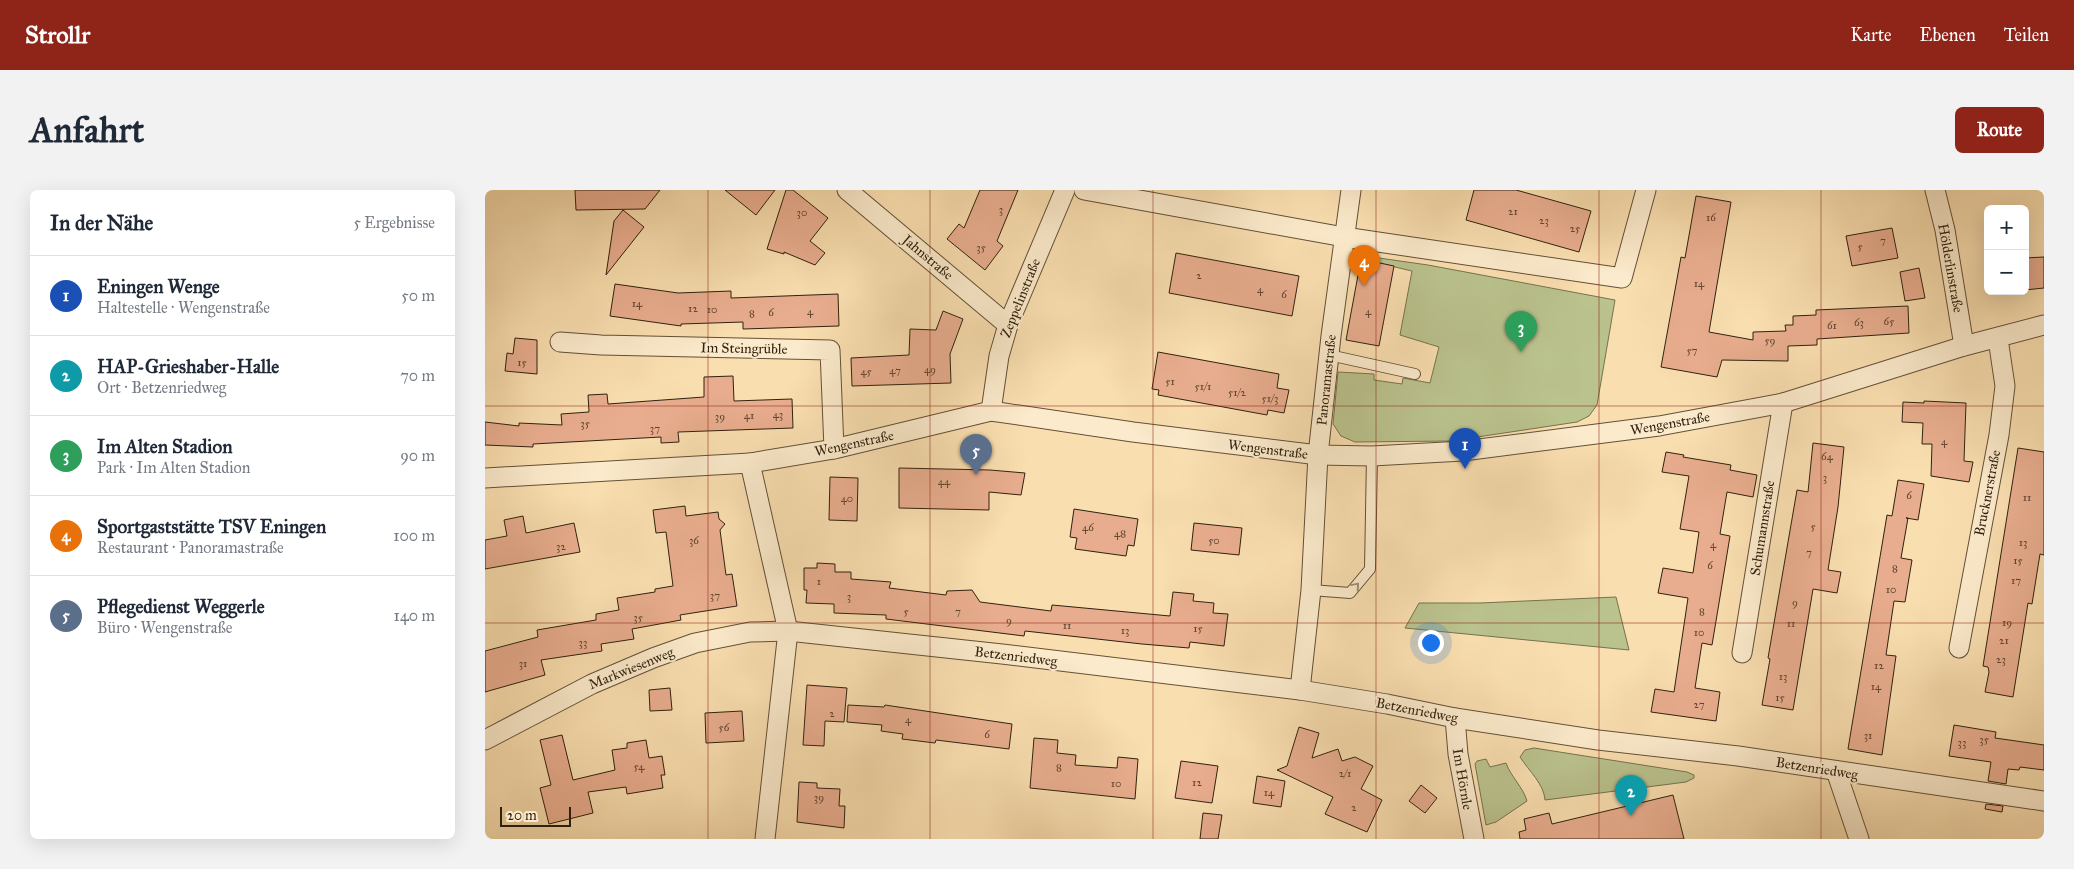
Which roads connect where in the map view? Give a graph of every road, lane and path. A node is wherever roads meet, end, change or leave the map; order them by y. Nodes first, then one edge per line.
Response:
1 (847, 190) edge
2 (1065, 190) edge
3 (1084, 190) edge
4 (1351, 190) edge
5 (1646, 190) edge
6 (1935, 190) edge
7 (1344, 237) junction
8 (1008, 325) junction
9 (2044, 325) edge
10 (1998, 338) junction
11 (560, 342) dead end
12 (1964, 346) junction
13 (1329, 354) junction
14 (1415, 374) dead end
15 (1783, 402) junction
16 (991, 411) junction
17 (834, 449) junction
18 (1318, 455) junction
19 (1372, 456) junction
20 (750, 463) junction
21 (485, 478) edge
22 (1311, 590) junction
23 (788, 631) junction
24 (1959, 648) dead end
25 (1742, 654) dead end
26 (1301, 690) junction
27 (1455, 718) junction
28 (485, 740) edge
29 (1835, 771) junction
30 (2044, 801) edge
31 (765, 839) edge
32 (1474, 839) edge
33 (1859, 839) edge

1 - 8 street, Jahnstraße
2 - 8 street, Zeppelinstraße
3 - 7 street
4 - 7 street, Panoramastraße
5 - 7 street
6 - 12 street, Hölderlinstraße
7 - 13 street, Panoramastraße
8 - 16 street, Zeppelinstraße
9 - 10 street, Wengenstraße
10 - 12 street, Wengenstraße
10 - 24 street, Brucknerstraße
11 - 17 street, Im Steingrüble
12 - 15 street, Wengenstraße
13 - 14 lane
13 - 18 street, Panoramastraße
15 - 19 street, Wengenstraße
15 - 25 street, Schumannstraße
16 - 17 street, Wengenstraße
16 - 18 street, Wengenstraße
17 - 20 street, Wengenstraße
18 - 19 street, Wengenstraße
18 - 22 street, Panoramastraße
22 -> 19 lane
20 - 21 street, Wengenstraße
20 - 23 street
22 - 26 street, Panoramastraße
23 - 26 street, Betzenriedweg
23 - 28 street, Markwiesenweg
23 - 31 street
26 - 27 street, Betzenriedweg
27 - 29 street, Betzenriedweg
27 - 32 street, Im Hörnle
29 - 30 street, Betzenriedweg
29 - 33 street

